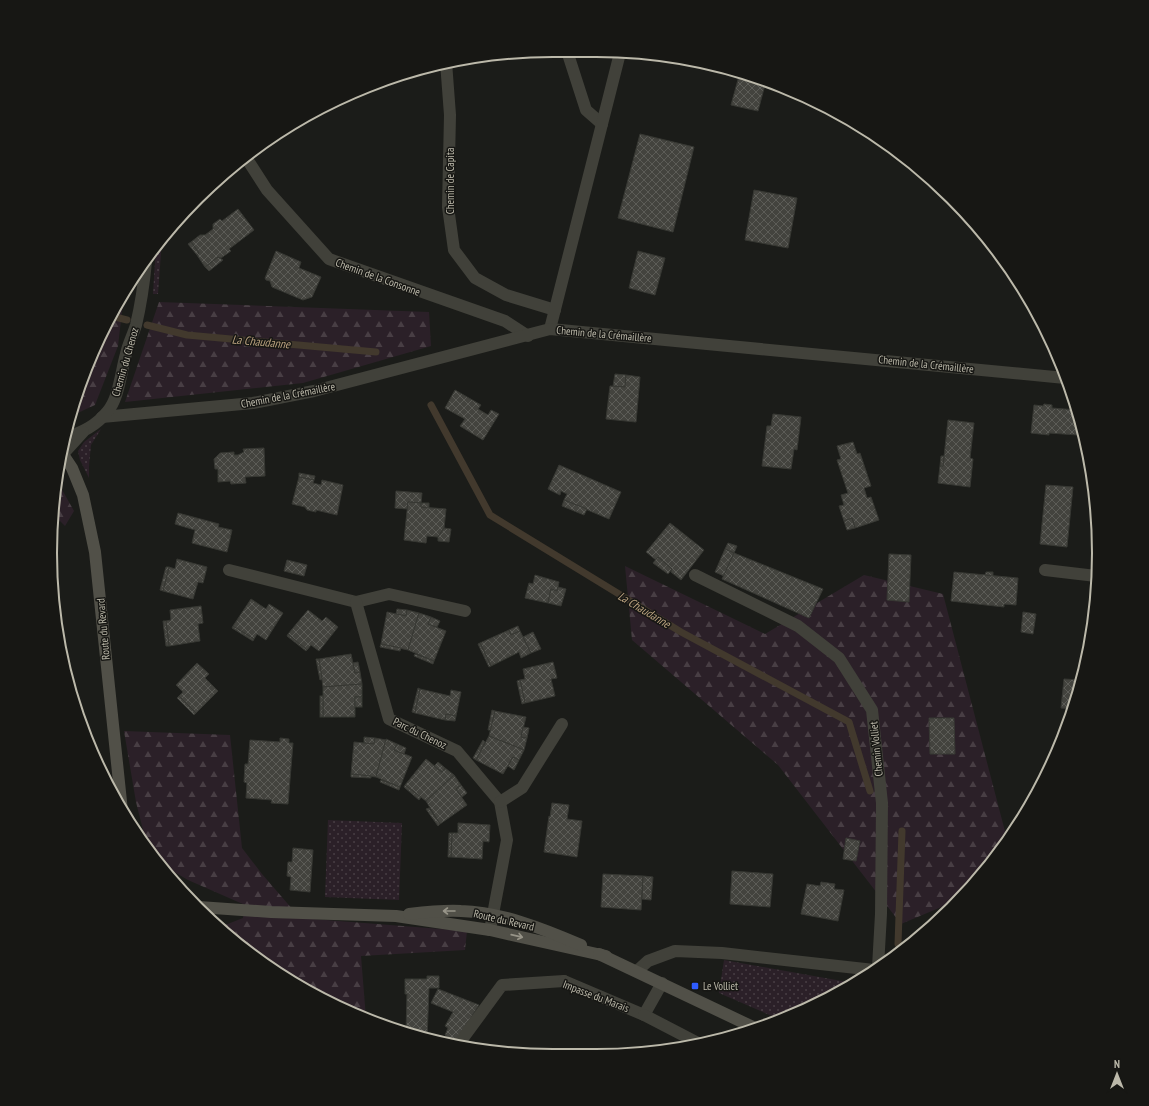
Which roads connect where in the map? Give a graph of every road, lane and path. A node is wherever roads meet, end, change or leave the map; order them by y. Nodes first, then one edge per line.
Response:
1 (569, 57) edge
2 (619, 58) edge
3 (447, 69) edge
4 (602, 124) junction
5 (248, 161) edge
6 (145, 271) edge
7 (555, 310) junction
8 (550, 329) junction
9 (528, 336) junction
10 (1060, 377) edge
11 (110, 415) junction
12 (84, 432) junction
13 (71, 436) edge
14 (69, 447) edge
15 (66, 459) edge
16 (229, 570) dead end
17 (1045, 570) dead end
18 (696, 575) dead end
19 (1091, 575) edge
20 (356, 602) junction
21 (465, 611) dead end
22 (562, 724) dead end
23 (120, 796) edge
24 (500, 802) junction
25 (206, 907) edge
26 (492, 915) junction
27 (396, 916) junction
28 (490, 930) junction
29 (606, 956) junction
30 (878, 961) edge
31 (866, 969) edge
32 (637, 971) junction
33 (662, 983) junction
34 (644, 1015) junction
35 (749, 1025) edge
36 (691, 1039) edge
37 (462, 1040) edge

1 - 4 street
2 - 4 street
3 - 7 street, Chemin de Capita
4 - 7 street
5 - 9 street, Chemin de la Consonne
6 - 11 street, Chemin du Chenoz
7 - 8 street
8 - 9 street, Chemin de la Crémaillère
8 - 10 street, Chemin de la Crémaillère
9 - 11 street, Chemin de la Crémaillère
11 - 12 street, Chemin du Chenoz
12 - 13 street, Chemin du Chenoz
12 - 14 street
15 - 23 main road, Route du Revard
16 - 20 street
17 - 19 street
18 - 30 street, Chemin Volliet
20 - 21 street
20 - 24 street, Parc du Chenoz
22 - 24 street
24 - 26 street
25 - 27 main road, Route du Revard
26 -> 27 main road, Route du Revard
26 - 28 street
26 - 29 main road, Route du Revard
27 - 28 main road, Route du Revard
28 -> 29 main road, Route du Revard
29 - 32 main road, Route du Revard
31 - 32 street
32 - 33 main road, Route du Revard
33 - 34 street, Impasse du Marais
33 - 35 main road, Route du Revard
34 - 36 street, Impasse du Marais
34 - 37 street, Impasse du Marais

